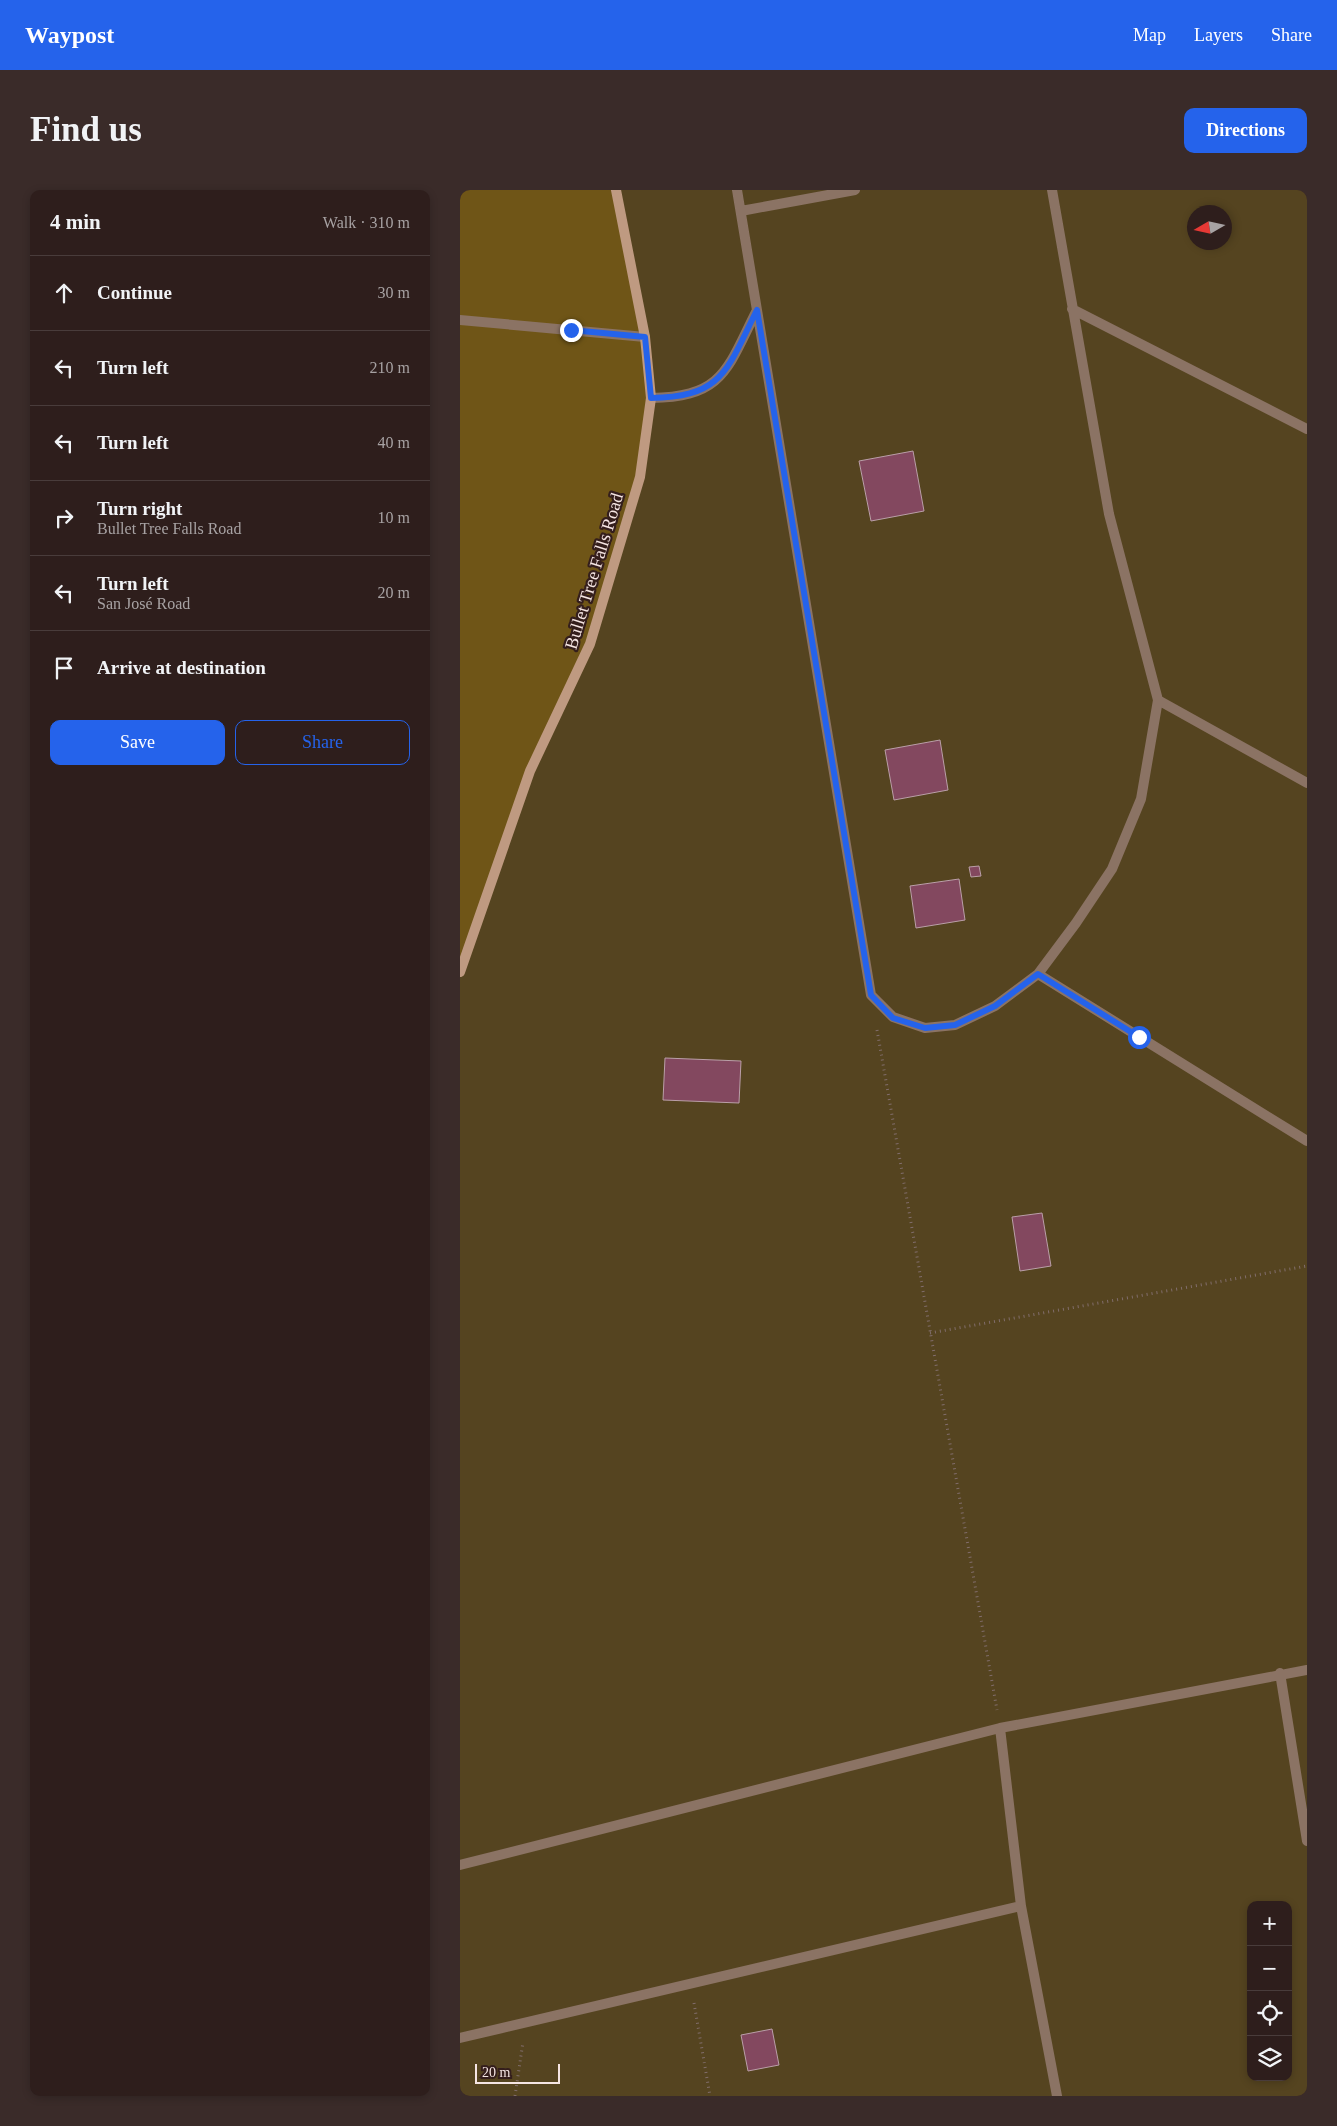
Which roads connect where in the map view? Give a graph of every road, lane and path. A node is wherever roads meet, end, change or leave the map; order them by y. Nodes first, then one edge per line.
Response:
1 (616, 190) edge
2 (737, 190) edge
3 (855, 190) edge
4 (1052, 190) edge
5 (741, 211) junction
6 (1072, 309) junction
7 (757, 310) junction
8 (460, 320) edge
9 (645, 337) junction
10 (651, 398) junction
11 (1307, 428) edge
12 (1158, 700) junction
13 (1307, 783) edge
14 (460, 972) edge
15 (1038, 974) junction
16 (871, 995) junction
17 (1307, 1141) edge
18 (1307, 1266) edge
19 (930, 1333) junction
20 (1307, 1670) edge
21 (1280, 1673) junction
22 (1000, 1728) junction
23 (1307, 1841) edge
24 (460, 1865) edge
25 (1021, 1906) junction
26 (690, 1984) junction
27 (526, 2022) junction
28 (460, 2038) edge
29 (515, 2096) edge
30 (710, 2096) edge
31 (1057, 2096) edge

1 - 9 main road, Bullet Tree Falls Road
2 - 5 street
3 - 5 street
4 - 6 street
5 - 7 street
6 - 11 street
6 - 12 street
7 - 10 street
7 - 16 street
8 - 9 street
9 - 10 main road, Bullet Tree Falls Road
10 - 14 main road, Bullet Tree Falls Road
12 - 13 street
12 - 15 street
15 - 16 street
15 - 17 street
16 - 19 path
18 - 19 path
19 - 22 path
20 - 21 street
21 - 22 street
21 - 23 street
22 - 24 street
22 - 25 street
25 - 26 street
25 - 31 street
26 - 27 street
26 - 30 path
27 - 28 street
27 - 29 path

